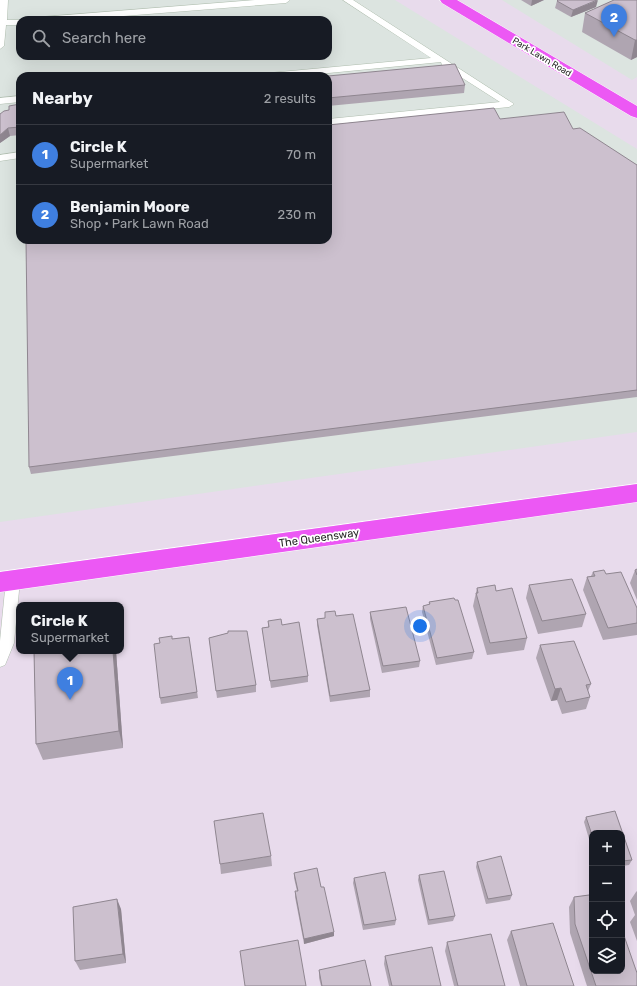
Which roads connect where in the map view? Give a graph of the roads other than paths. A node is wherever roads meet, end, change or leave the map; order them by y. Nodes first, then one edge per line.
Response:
1 (4, 0) edge
2 (286, 0) edge
3 (347, 0) edge
4 (447, 0) edge
5 (91, 16) edge
6 (16, 22) edge
7 (2, 23) junction
8 (0, 46) edge
9 (440, 60) junction
10 (312, 72) edge
11 (16, 99) edge
12 (0, 101) edge
13 (637, 113) edge
14 (332, 122) edge
15 (16, 156) edge
16 (0, 158) edge
17 (637, 493) edge
18 (7, 581) edge
19 (0, 661) edge

1 - 7 lane
2 - 5 lane
3 - 9 lane
4 - 13 main road, Park Lawn Road
6 - 7 lane
7 - 8 lane
9 - 10 lane
9 - 14 lane
11 - 12 lane
15 - 16 lane
17 - 18 main road, The Queensway
18 - 19 lane

